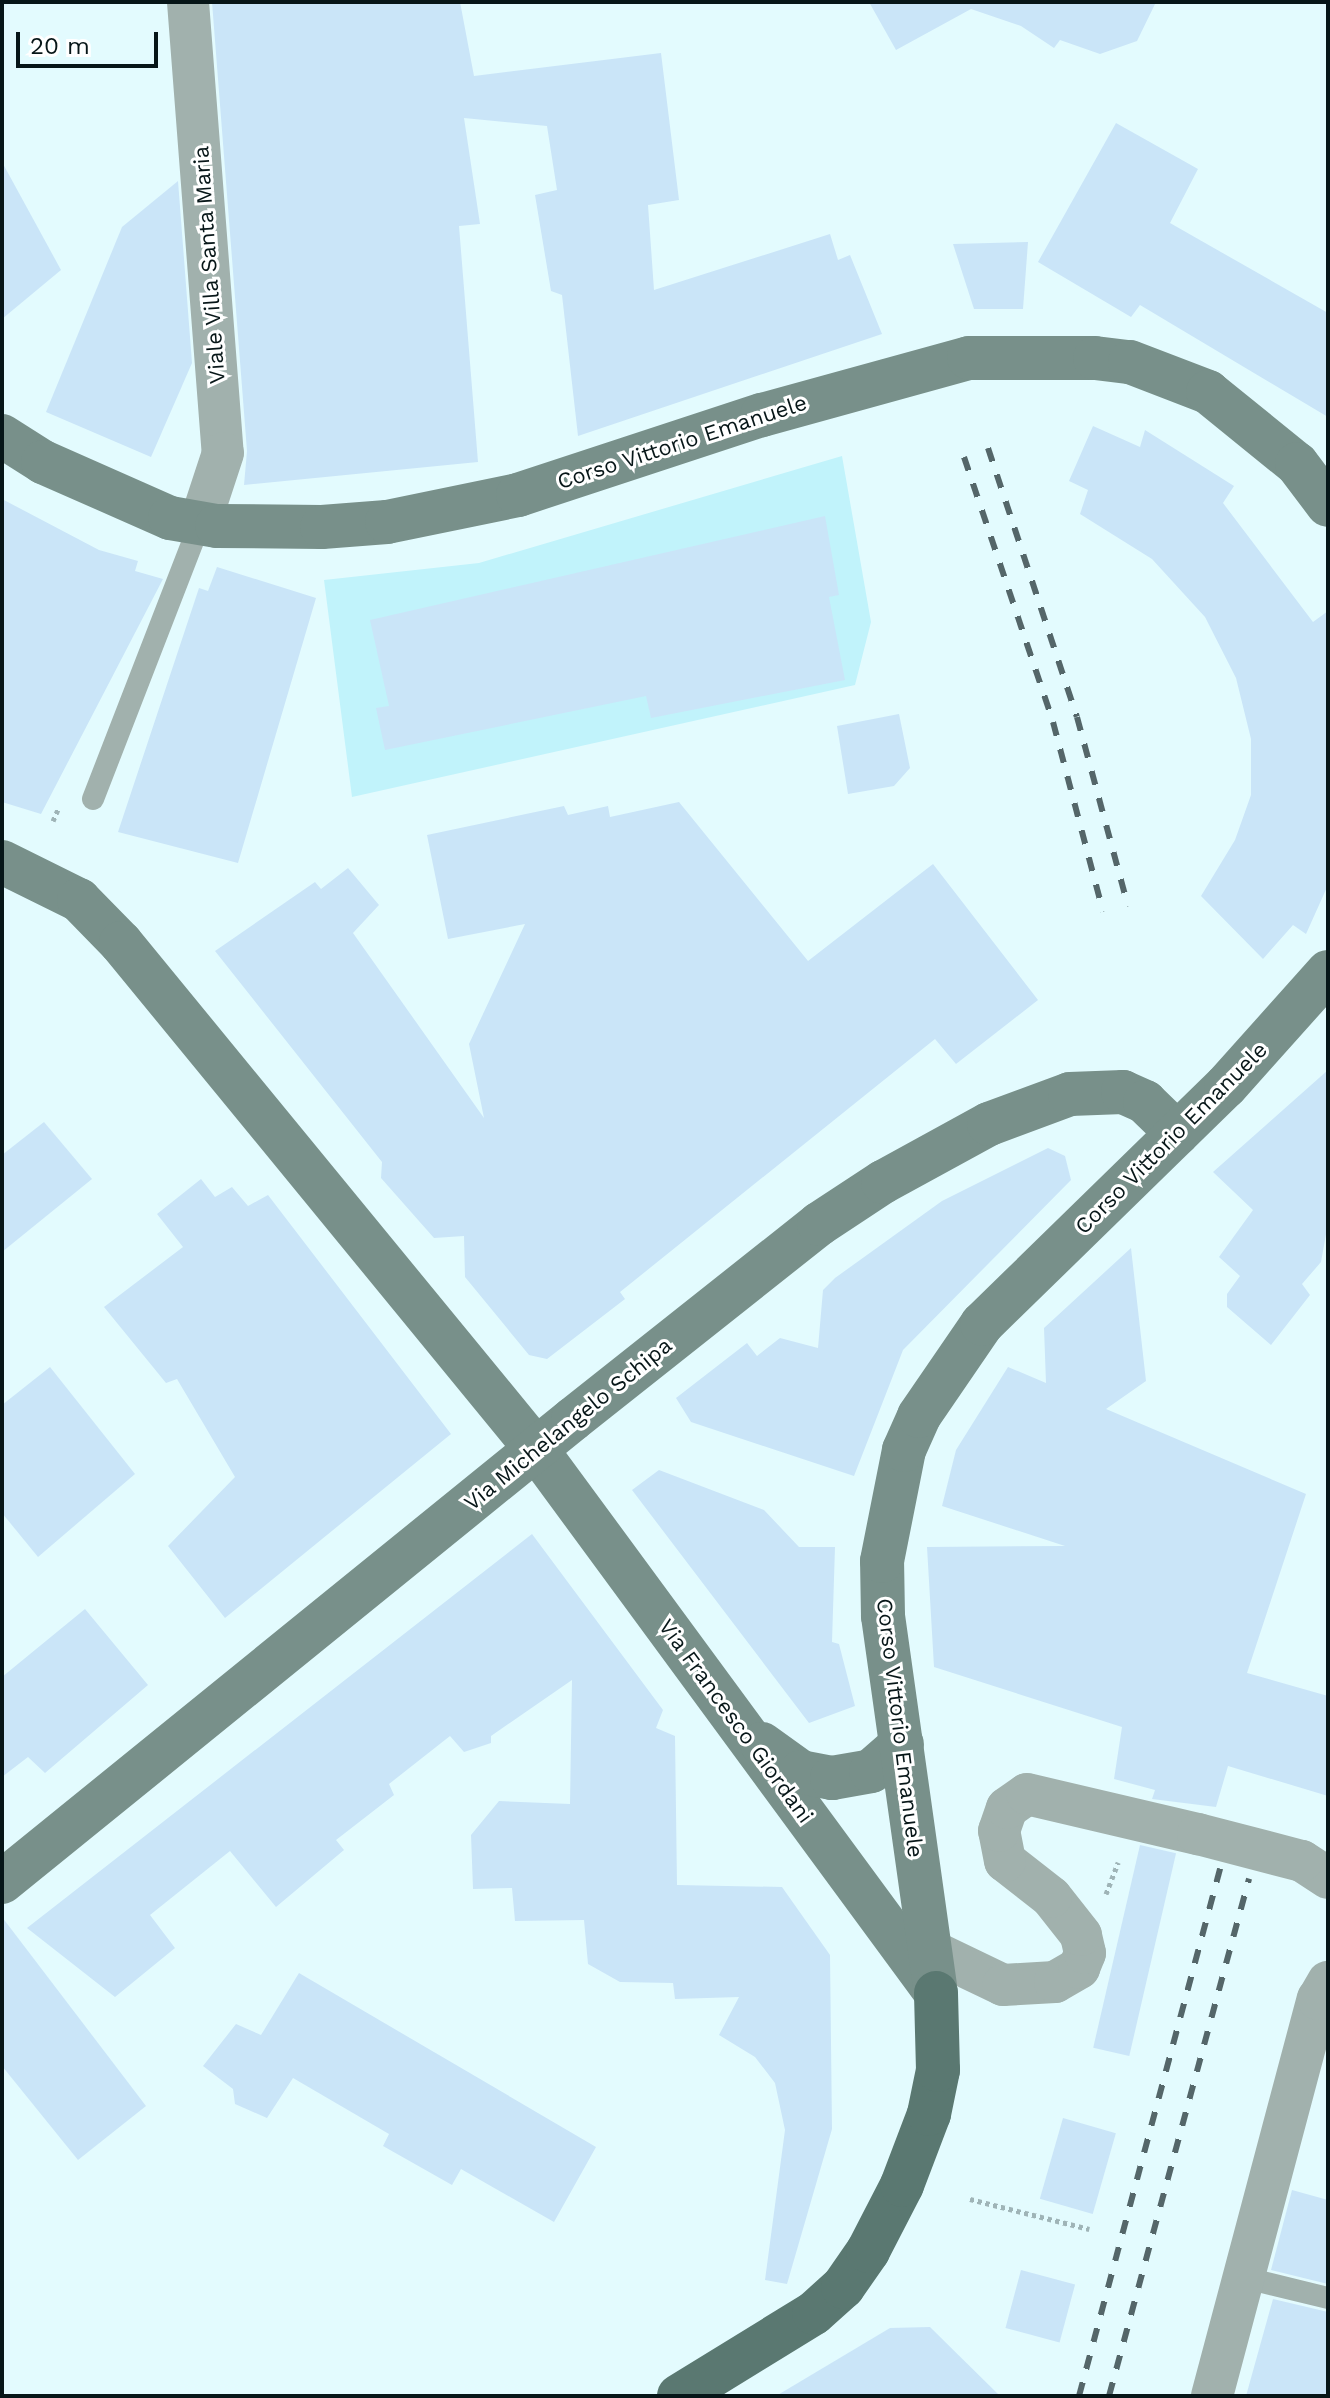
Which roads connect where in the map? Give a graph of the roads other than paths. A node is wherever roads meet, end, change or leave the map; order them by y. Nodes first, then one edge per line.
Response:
1 (188, 2) edge
2 (2, 436) edge
3 (1328, 505) edge
4 (200, 523) junction
5 (93, 799) dead end
6 (2, 862) edge
7 (1328, 972) edge
8 (1177, 1133) junction
9 (536, 1449) junction
10 (728, 1707) junction
11 (902, 1744) junction
12 (1315, 1870) edge
13 (2, 1882) edge
14 (928, 1949) junction
15 (1328, 1982) edge
16 (936, 1993) junction
17 (1242, 2277) junction
18 (1328, 2298) edge
19 (679, 2396) edge
20 (1212, 2396) edge

1 - 4 street, Viale Villa Santa Maria
2 - 4 street, Corso Vittorio Emanuele
3 - 4 street, Corso Vittorio Emanuele
4 - 5 lane
6 - 9 street, Via Francesco Giordani
7 - 8 street, Corso Vittorio Emanuele
8 - 9 street, Via Michelangelo Schipa
8 - 11 street, Corso Vittorio Emanuele
9 - 10 street, Via Francesco Giordani
9 - 13 street, Via Michelangelo Schipa
10 - 11 street
10 - 16 street, Via Francesco Giordani
11 - 14 street, Corso Vittorio Emanuele
12 - 14 street, bridge
14 - 16 street, Corso Vittorio Emanuele
15 - 17 street
16 - 19 main road, Corso Vittorio Emanuele
17 - 18 lane
17 - 20 street

